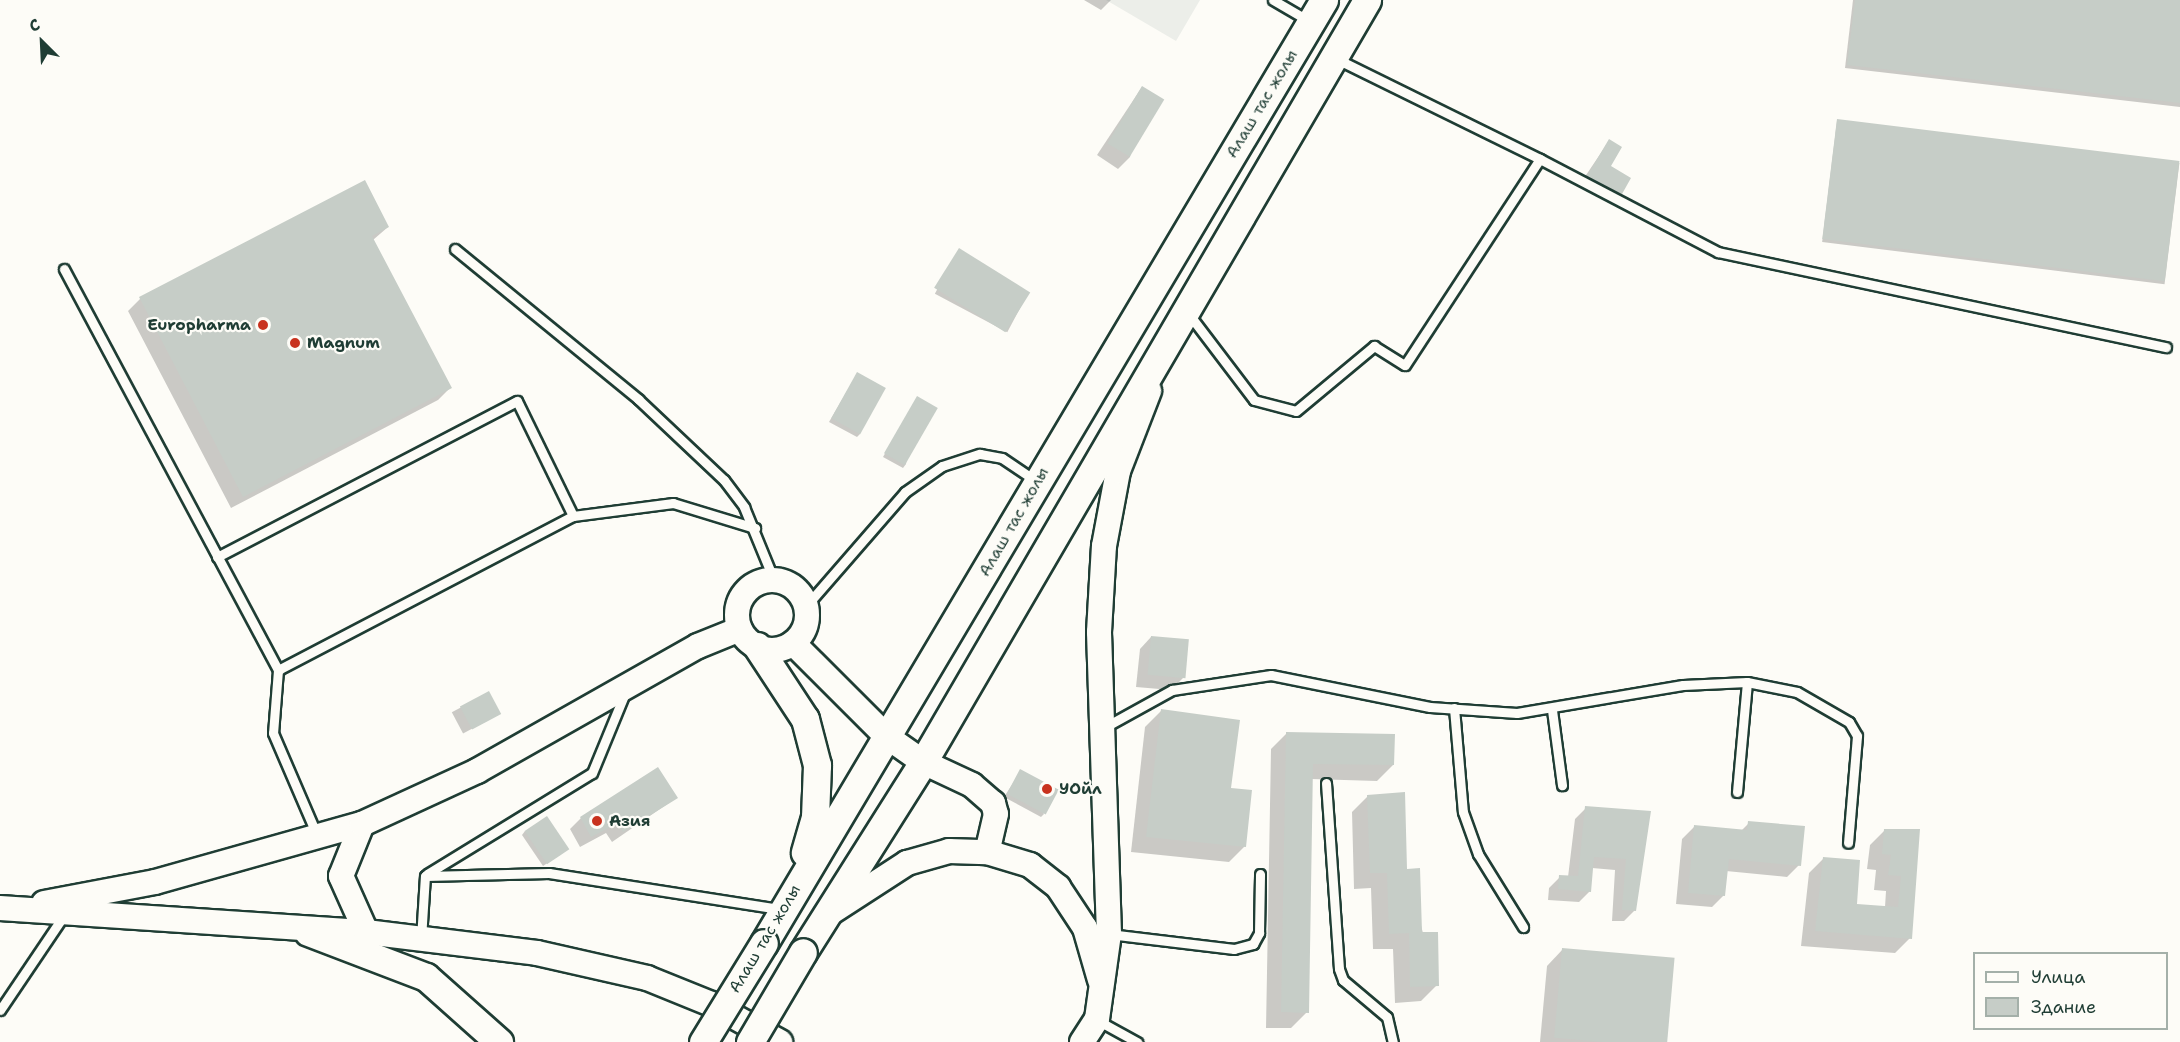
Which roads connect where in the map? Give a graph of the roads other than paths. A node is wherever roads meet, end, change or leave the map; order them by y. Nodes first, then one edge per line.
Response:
1 (1272, 0) edge
2 (1366, 0) edge
3 (1317, 11) edge
4 (1333, 57) junction
5 (1540, 159) junction
6 (455, 249) dead end
7 (64, 269) dead end
8 (1180, 315) junction
9 (2166, 347) dead end
10 (1037, 481) junction
11 (573, 516) junction
12 (755, 528) junction
13 (218, 557) junction
14 (774, 580) junction
15 (806, 606) junction
16 (749, 638) junction
17 (793, 642) junction
18 (278, 670) junction
19 (1747, 682) junction
20 (627, 687) junction
21 (1454, 708) junction
22 (1552, 711) junction
23 (1103, 728) junction
24 (886, 736) junction
25 (923, 762) junction
26 (1326, 783) dead end
27 (1562, 785) dead end
28 (1737, 792) dead end
29 (362, 824) junction
30 (318, 838) junction
31 (1848, 843) dead end
32 (987, 852) junction
33 (1260, 874) dead end
34 (425, 876) junction
35 (789, 899) junction
36 (6, 909) edge
37 (65, 913) junction
38 (828, 914) junction
39 (1523, 927) dead end
40 (309, 932) junction
41 (366, 932) junction
42 (1109, 934) junction
43 (421, 939) junction
44 (1100, 980) junction
45 (0, 1010) edge
46 (1096, 1019) junction
47 (499, 1042) edge
48 (703, 1042) edge
49 (750, 1042) edge
50 (780, 1042) edge
51 (1082, 1042) edge
52 (1137, 1042) edge
53 (1393, 1042) edge

1 - 3 lane
2 - 4 main road
3 - 10 main road, Алаш тас жолы
4 - 5 lane
4 - 8 main road
5 - 8 lane
5 - 9 lane
6 - 12 lane
7 - 13 lane
8 - 23 main road
8 - 25 main road
10 - 15 lane
10 - 24 main road, Алаш тас жолы
11 - 12 lane
11 - 13 lane
11 - 18 lane
12 - 14 lane
13 - 18 lane
14 - 15 main road
14 - 16 main road
15 - 17 main road
16 - 17 main road
16 - 20 main road
16 - 35 main road
17 - 24 main road
18 - 30 lane
19 - 22 lane
19 - 28 lane
19 - 31 lane
20 - 29 main road
20 - 34 lane
21 - 22 lane
21 - 23 lane
21 - 39 lane
22 - 27 lane
23 - 42 main road
24 - 25 main road
24 - 35 main road, Алаш тас жолы
25 - 32 main road
25 - 38 main road
26 - 53 lane
29 - 30 main road
29 - 41 main road
30 - 36 main road
32 - 38 main road
32 - 44 main road
33 - 42 lane
34 - 35 lane
34 - 43 lane
35 - 48 main road, Алаш тас жолы, bridge
36 - 37 main road
37 - 40 main road
37 - 45 lane
38 - 49 main road, bridge
40 - 41 main road
40 - 47 main road
41 - 43 main road
42 - 44 main road
43 - 50 main road
44 - 46 main road
46 - 51 main road
46 - 52 lane

